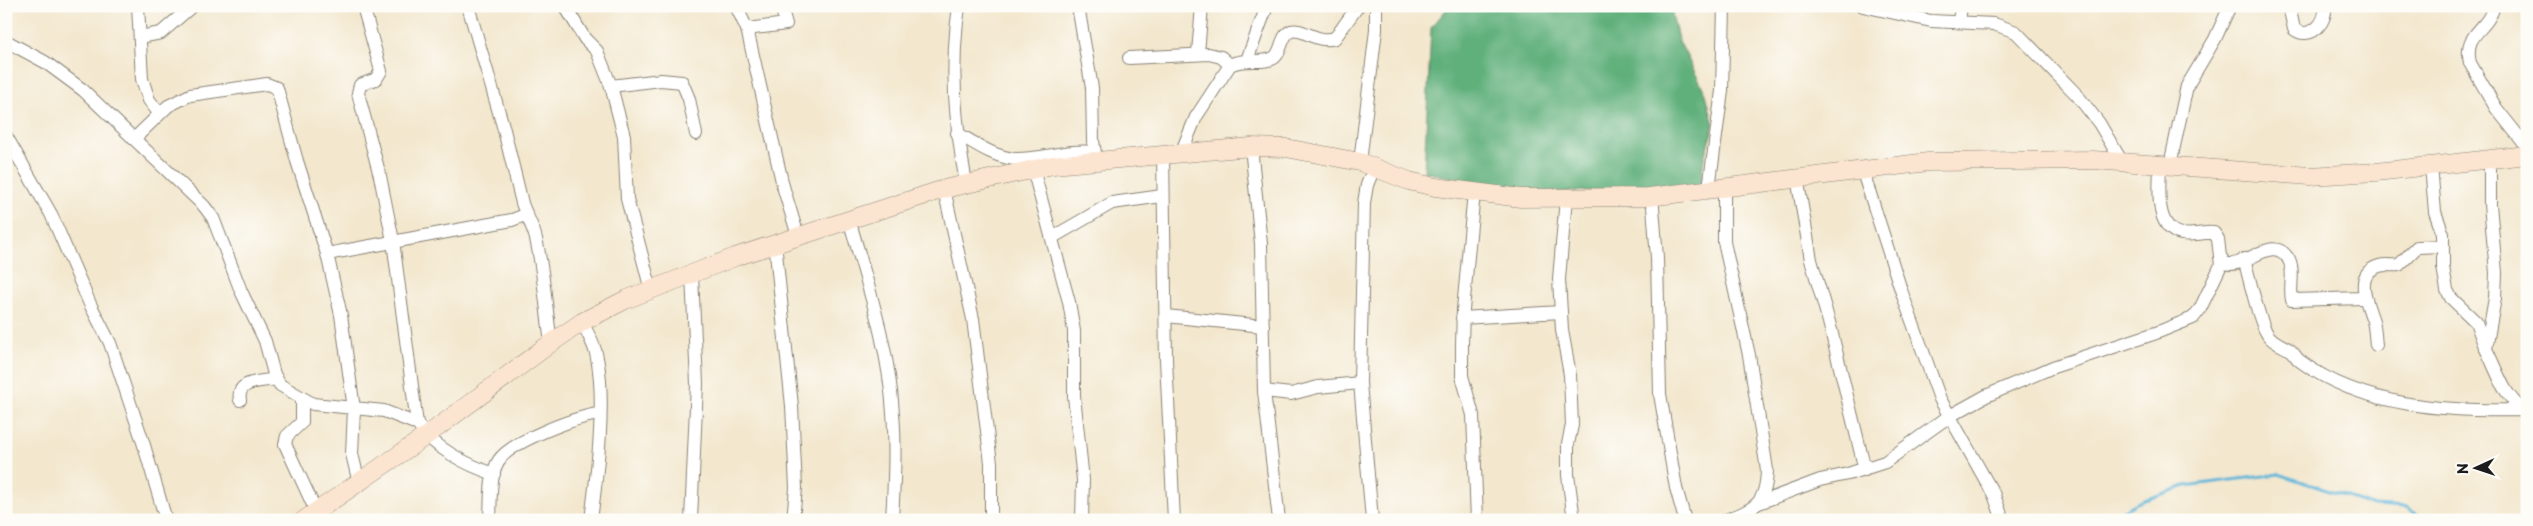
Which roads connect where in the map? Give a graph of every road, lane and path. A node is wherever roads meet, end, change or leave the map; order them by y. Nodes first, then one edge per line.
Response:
1 (138, 6) edge
2 (192, 6) edge
3 (363, 6) edge
4 (468, 6) edge
5 (565, 6) edge
6 (736, 6) edge
7 (780, 6) edge
8 (959, 6) edge
9 (1078, 6) edge
10 (1202, 6) edge
11 (1267, 6) edge
12 (1358, 6) edge
13 (1376, 6) edge
14 (1724, 6) edge
15 (1863, 6) edge
16 (2230, 6) edge
17 (2289, 6) edge
18 (2325, 6) edge
19 (2494, 6) edge
20 (1958, 13) edge
21 (746, 30) junction
22 (140, 37) junction
23 (6, 41) edge
24 (1198, 54) junction
25 (1129, 58) dead end
26 (1247, 60) junction
27 (1230, 65) junction
28 (611, 86) junction
29 (159, 112) junction
30 (957, 133) junction
31 (696, 134) dead end
32 (6, 136) edge
33 (134, 139) junction
34 (1251, 147) junction
35 (2527, 147) edge
36 (1181, 153) junction
37 (1163, 154) junction
38 (2527, 155) edge
39 (1095, 156) junction
40 (2490, 160) junction
41 (2122, 162) junction
42 (1367, 165) junction
43 (2165, 165) junction
44 (2431, 166) junction
45 (1033, 169) junction
46 (1862, 169) junction
47 (1798, 177) junction
48 (966, 183) junction
49 (1717, 187) junction
50 (944, 189) junction
51 (1474, 192) junction
52 (1162, 196) junction
53 (1649, 197) junction
54 (1566, 198) junction
55 (526, 215) junction
56 (849, 219) junction
57 (798, 236) junction
58 (1053, 237) junction
59 (393, 241) junction
60 (775, 243) junction
61 (2444, 246) junction
62 (327, 254) junction
63 (2222, 259) junction
64 (2244, 259) junction
65 (692, 275) junction
66 (651, 290) junction
67 (2364, 298) junction
68 (1561, 312) junction
69 (1166, 316) junction
70 (1462, 318) junction
71 (582, 322) junction
72 (1263, 326) junction
73 (551, 343) junction
74 (2376, 345) dead end
75 (2486, 349) junction
76 (276, 380) junction
77 (1360, 383) junction
78 (1264, 391) junction
79 (302, 398) junction
80 (240, 400) dead end
81 (354, 409) junction
82 (2525, 411) edge
83 (599, 414) junction
84 (1948, 416) junction
85 (421, 430) junction
86 (1865, 470) junction
87 (494, 474) junction
88 (360, 482) junction
89 (1759, 503) junction
90 (314, 517) edge
91 (166, 520) edge
92 (490, 520) edge
93 (591, 520) edge
94 (691, 520) edge
95 (793, 520) edge
96 (892, 520) edge
97 (991, 520) edge
98 (1082, 520) edge
99 (1174, 520) edge
100 (1279, 520) edge
101 (1372, 520) edge
102 (1477, 520) edge
103 (1574, 520) edge
104 (1685, 520) edge
105 (1726, 520) edge
106 (2003, 520) edge

1 - 22 street
2 - 22 street
3 - 59 street
4 - 55 street
5 - 28 street
6 - 21 street
7 - 21 street
8 - 30 street
9 - 39 street
10 - 24 street
11 - 26 street
12 - 26 street
13 - 42 street
14 - 49 street
15 - 20 street
16 - 43 street
17 - 18 street
19 - 35 street
20 - 41 street
21 - 57 street
22 - 29 street
23 - 33 street
24 - 25 street
24 - 27 street
26 - 27 street
27 - 36 street
28 - 31 street
28 - 66 street
29 - 33 street
29 - 62 street
30 - 39 street
30 - 48 street
32 - 91 street
33 - 76 street
34 - 36 street
34 - 42 street
34 - 72 street
36 - 37 street
37 - 39 street
37 - 52 street
38 - 40 street
39 - 45 street
40 - 44 street
40 - 75 street
41 - 43 street
41 - 46 street
42 - 51 street
42 - 77 street
43 - 44 street
43 - 63 street
44 - 61 street
45 - 48 street
45 - 58 street
46 - 47 street
46 - 84 street
47 - 49 street
47 - 86 street
48 - 50 street
49 - 53 street
49 - 89 street
50 - 56 street
50 - 97 street
51 - 54 street
51 - 70 street
52 - 58 street
52 - 69 street
53 - 54 street
53 - 104 street
54 - 68 street
55 - 59 street
55 - 73 street
56 - 57 street
56 - 96 street
57 - 60 street
58 - 98 street
59 - 62 street
59 - 85 street
60 - 65 street
60 - 95 street
61 - 67 street
61 - 75 street
62 - 81 street
63 - 64 street
63 - 84 street
64 - 67 street
64 - 82 street
65 - 66 street
65 - 94 street
66 - 71 street
67 - 74 street
68 - 70 street
68 - 103 street
69 - 72 street
69 - 99 street
70 - 102 street
71 - 73 street
71 - 83 street
72 - 78 street
73 - 85 street
75 - 82 street
76 - 79 street
76 - 80 street
77 - 78 street
77 - 101 street
78 - 100 street
79 - 81 street
79 - 90 street
81 - 85 street
81 - 88 street
83 - 87 street
83 - 93 street
84 - 86 street
84 - 106 street
85 - 87 street
85 - 88 street
86 - 89 street
87 - 92 street
88 - 90 street
89 - 105 street

